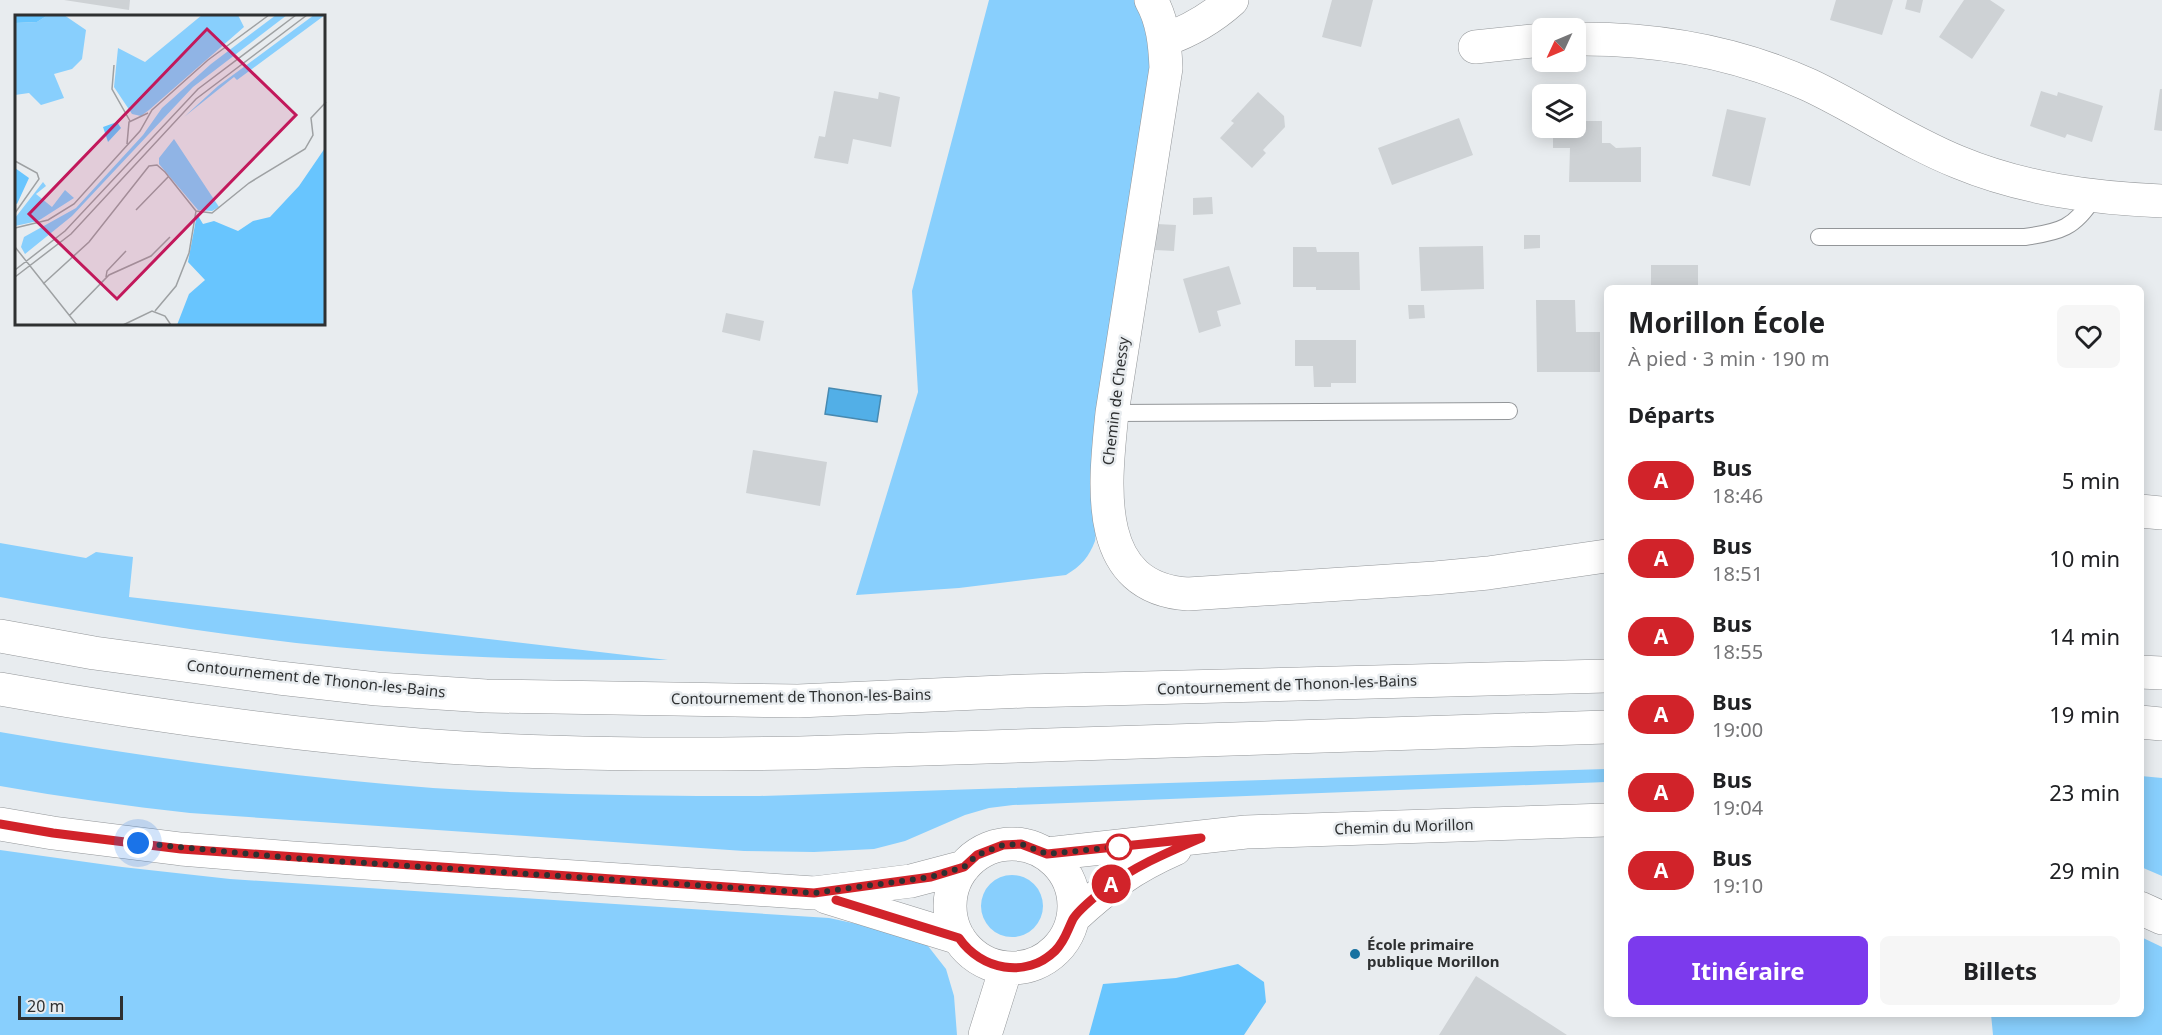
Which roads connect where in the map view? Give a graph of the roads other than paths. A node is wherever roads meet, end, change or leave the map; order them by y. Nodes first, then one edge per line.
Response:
1 (1151, 0) edge
2 (1232, 0) edge
3 (1586, 39) edge
4 (1164, 40) junction
5 (1532, 41) edge
6 (1475, 47) dead end
7 (2094, 197) junction
8 (2162, 201) edge
9 (1819, 237) dead end
10 (1509, 411) dead end
11 (1112, 413) junction
12 (2144, 511) edge
13 (2162, 513) edge
14 (1604, 556) edge
15 (0, 636) edge
16 (2144, 672) edge
17 (2162, 673) edge
18 (1604, 676) edge
19 (0, 689) edge
20 (2144, 722) edge
21 (2162, 724) edge
22 (1604, 727) edge
23 (1604, 819) edge
24 (0, 824) edge
25 (1201, 838) junction
26 (1047, 854) junction
27 (964, 867) junction
28 (814, 893) junction
29 (2144, 910) edge
30 (1073, 918) junction
31 (2162, 918) edge
32 (959, 938) junction
33 (1006, 968) junction
34 (985, 1035) edge

1 - 4 main road, Chemin de Chessy
2 - 4 main road
3 - 7 main road
4 - 11 main road, Chemin de Chessy
5 - 6 main road
7 - 8 main road
7 - 9 lane
10 - 11 lane
11 - 14 main road, Chemin de Chessy
12 - 13 main road
15 - 18 main road, Contournement de Thonon-les-Bains
16 - 17 main road
19 - 22 main road
20 - 21 main road
23 - 25 main road, Chemin du Morillon
24 - 28 main road
25 - 26 main road, Chemin du Morillon
25 - 30 main road, Chemin du Morillon
26 - 27 main road
26 - 30 main road
27 - 28 main road
27 - 32 main road
28 - 32 main road
29 - 31 main road
30 - 33 main road
32 - 33 main road
33 - 34 main road

